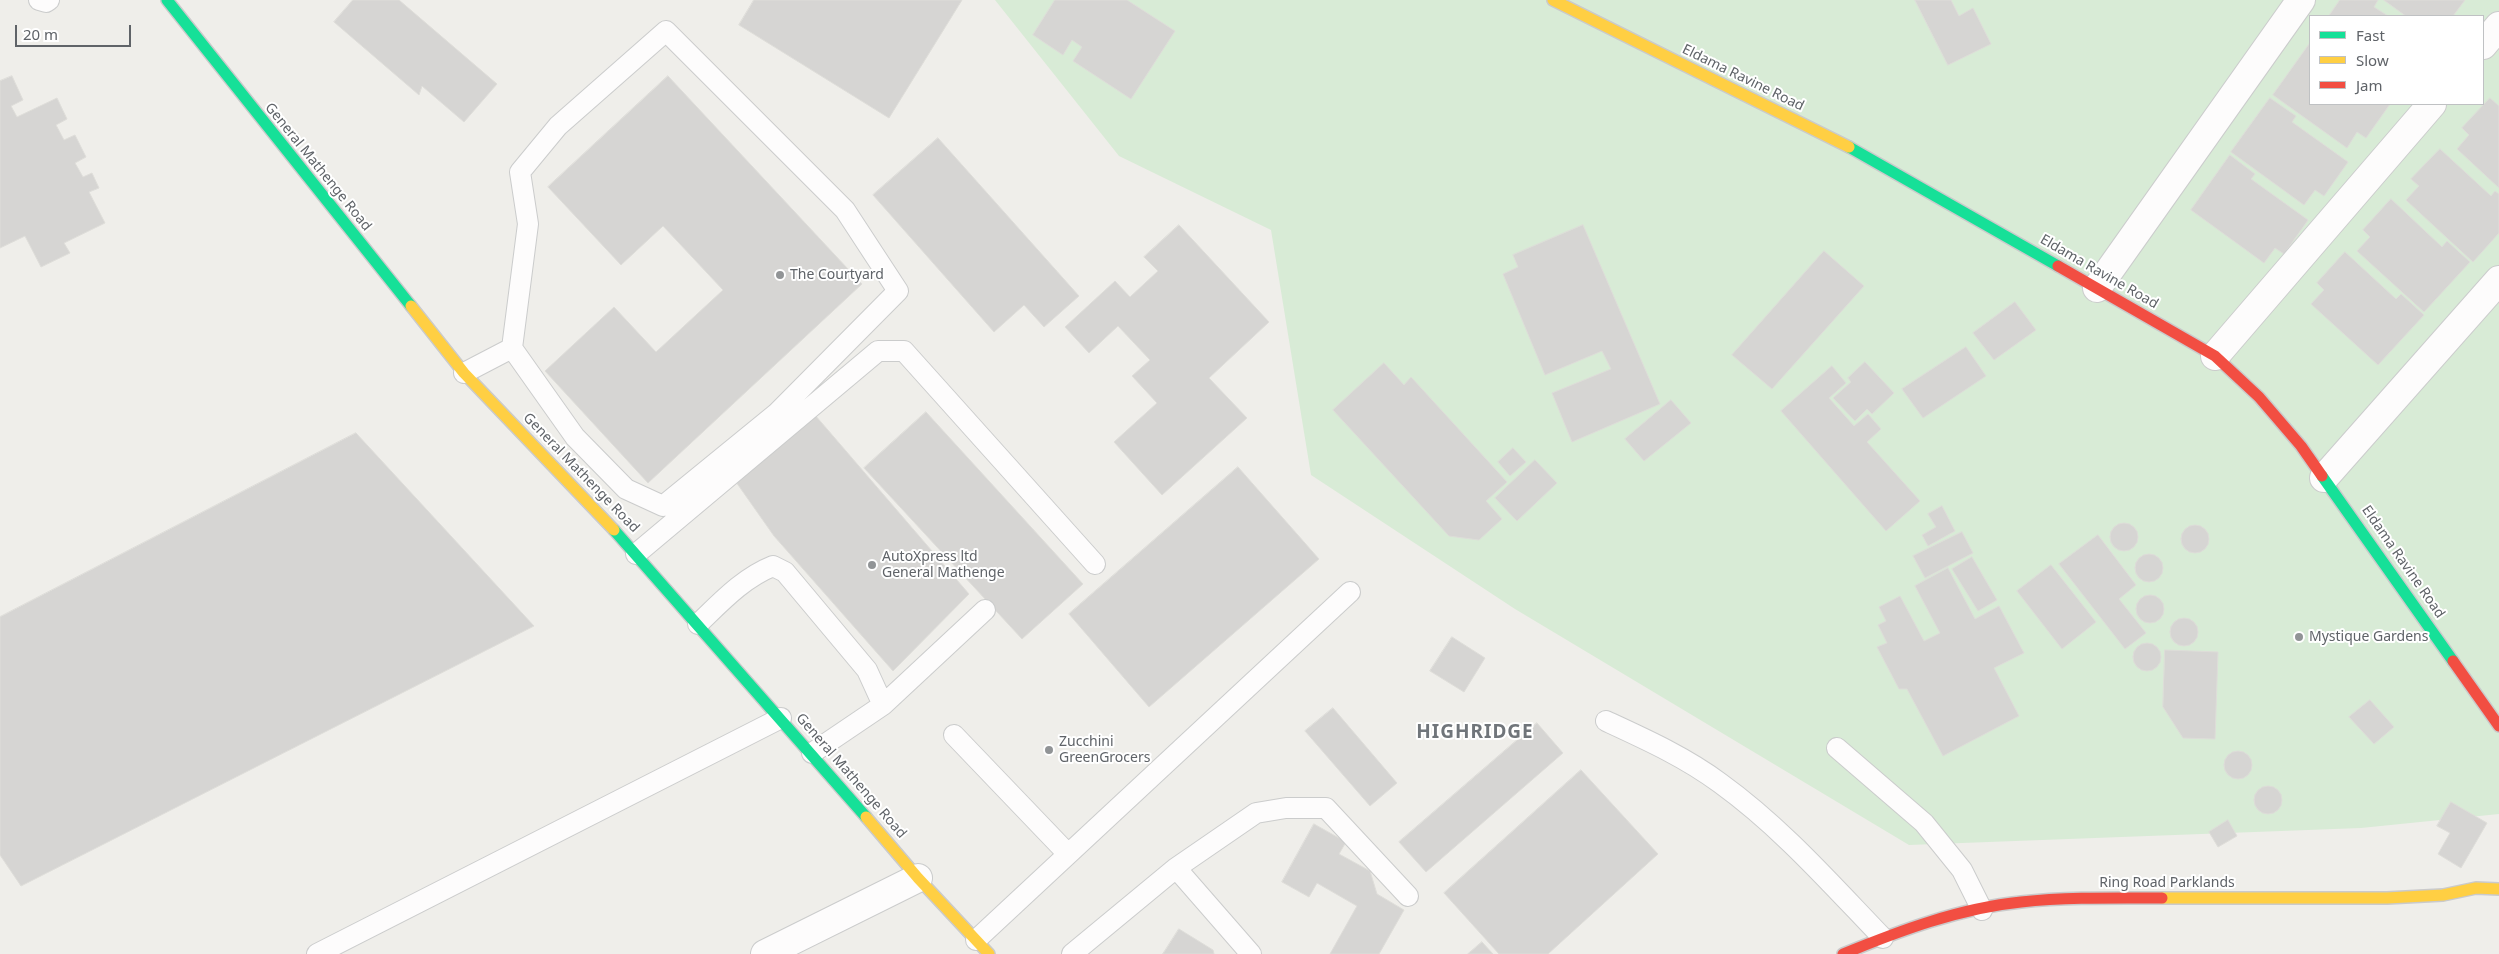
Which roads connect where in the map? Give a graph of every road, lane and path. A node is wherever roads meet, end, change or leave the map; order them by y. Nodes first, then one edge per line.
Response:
1 (39, 0) edge
2 (49, 0) edge
3 (167, 0) edge
4 (1553, 0) edge
5 (2301, 0) edge
6 (2499, 26) edge
7 (2484, 44) edge
8 (2431, 105) edge
9 (2499, 280) edge
10 (2097, 288) junction
11 (512, 348) junction
12 (2215, 356) junction
13 (464, 373) junction
14 (2324, 478) junction
15 (636, 554) junction
16 (1095, 564) dead end
17 (1350, 592) dead end
18 (985, 610) dead end
19 (698, 624) junction
20 (883, 705) junction
21 (781, 718) junction
22 (1606, 721) dead end
23 (2499, 726) edge
24 (954, 735) dead end
25 (1837, 748) dead end
26 (812, 753) junction
27 (1068, 854) junction
28 (1176, 868) junction
29 (918, 878) junction
30 (2499, 890) edge
31 (1408, 896) dead end
32 (1982, 910) junction
33 (1883, 938) junction
34 (983, 947) edge
35 (317, 954) edge
36 (765, 954) edge
37 (1072, 954) edge
38 (1250, 954) edge
39 (1843, 954) edge

1 - 2 lane
3 - 13 street, General Mathenge Road
4 - 10 street, Eldama Ravine Road
5 - 10 street
6 - 7 street
8 - 12 street
9 - 14 street
10 - 12 street, Eldama Ravine Road
11 - 11 lane
11 - 13 lane
12 - 14 street, Eldama Ravine Road
13 - 15 street, General Mathenge Road
14 - 23 street, Eldama Ravine Road
15 - 16 lane
15 - 19 street, General Mathenge Road
17 - 27 lane
18 - 20 lane
19 - 20 lane
19 - 21 street, General Mathenge Road
20 - 26 lane
21 - 26 street, General Mathenge Road
21 - 35 lane
22 - 33 lane
24 - 27 lane
25 - 32 lane
26 - 29 street, General Mathenge Road
27 - 34 lane
28 - 31 lane
28 - 37 lane
28 - 38 lane
29 - 34 street, General Mathenge Road
29 - 36 street
30 - 32 street, Ring Road Parklands
32 - 33 street, Ring Road Parklands
33 - 39 street, Ring Road Parklands

